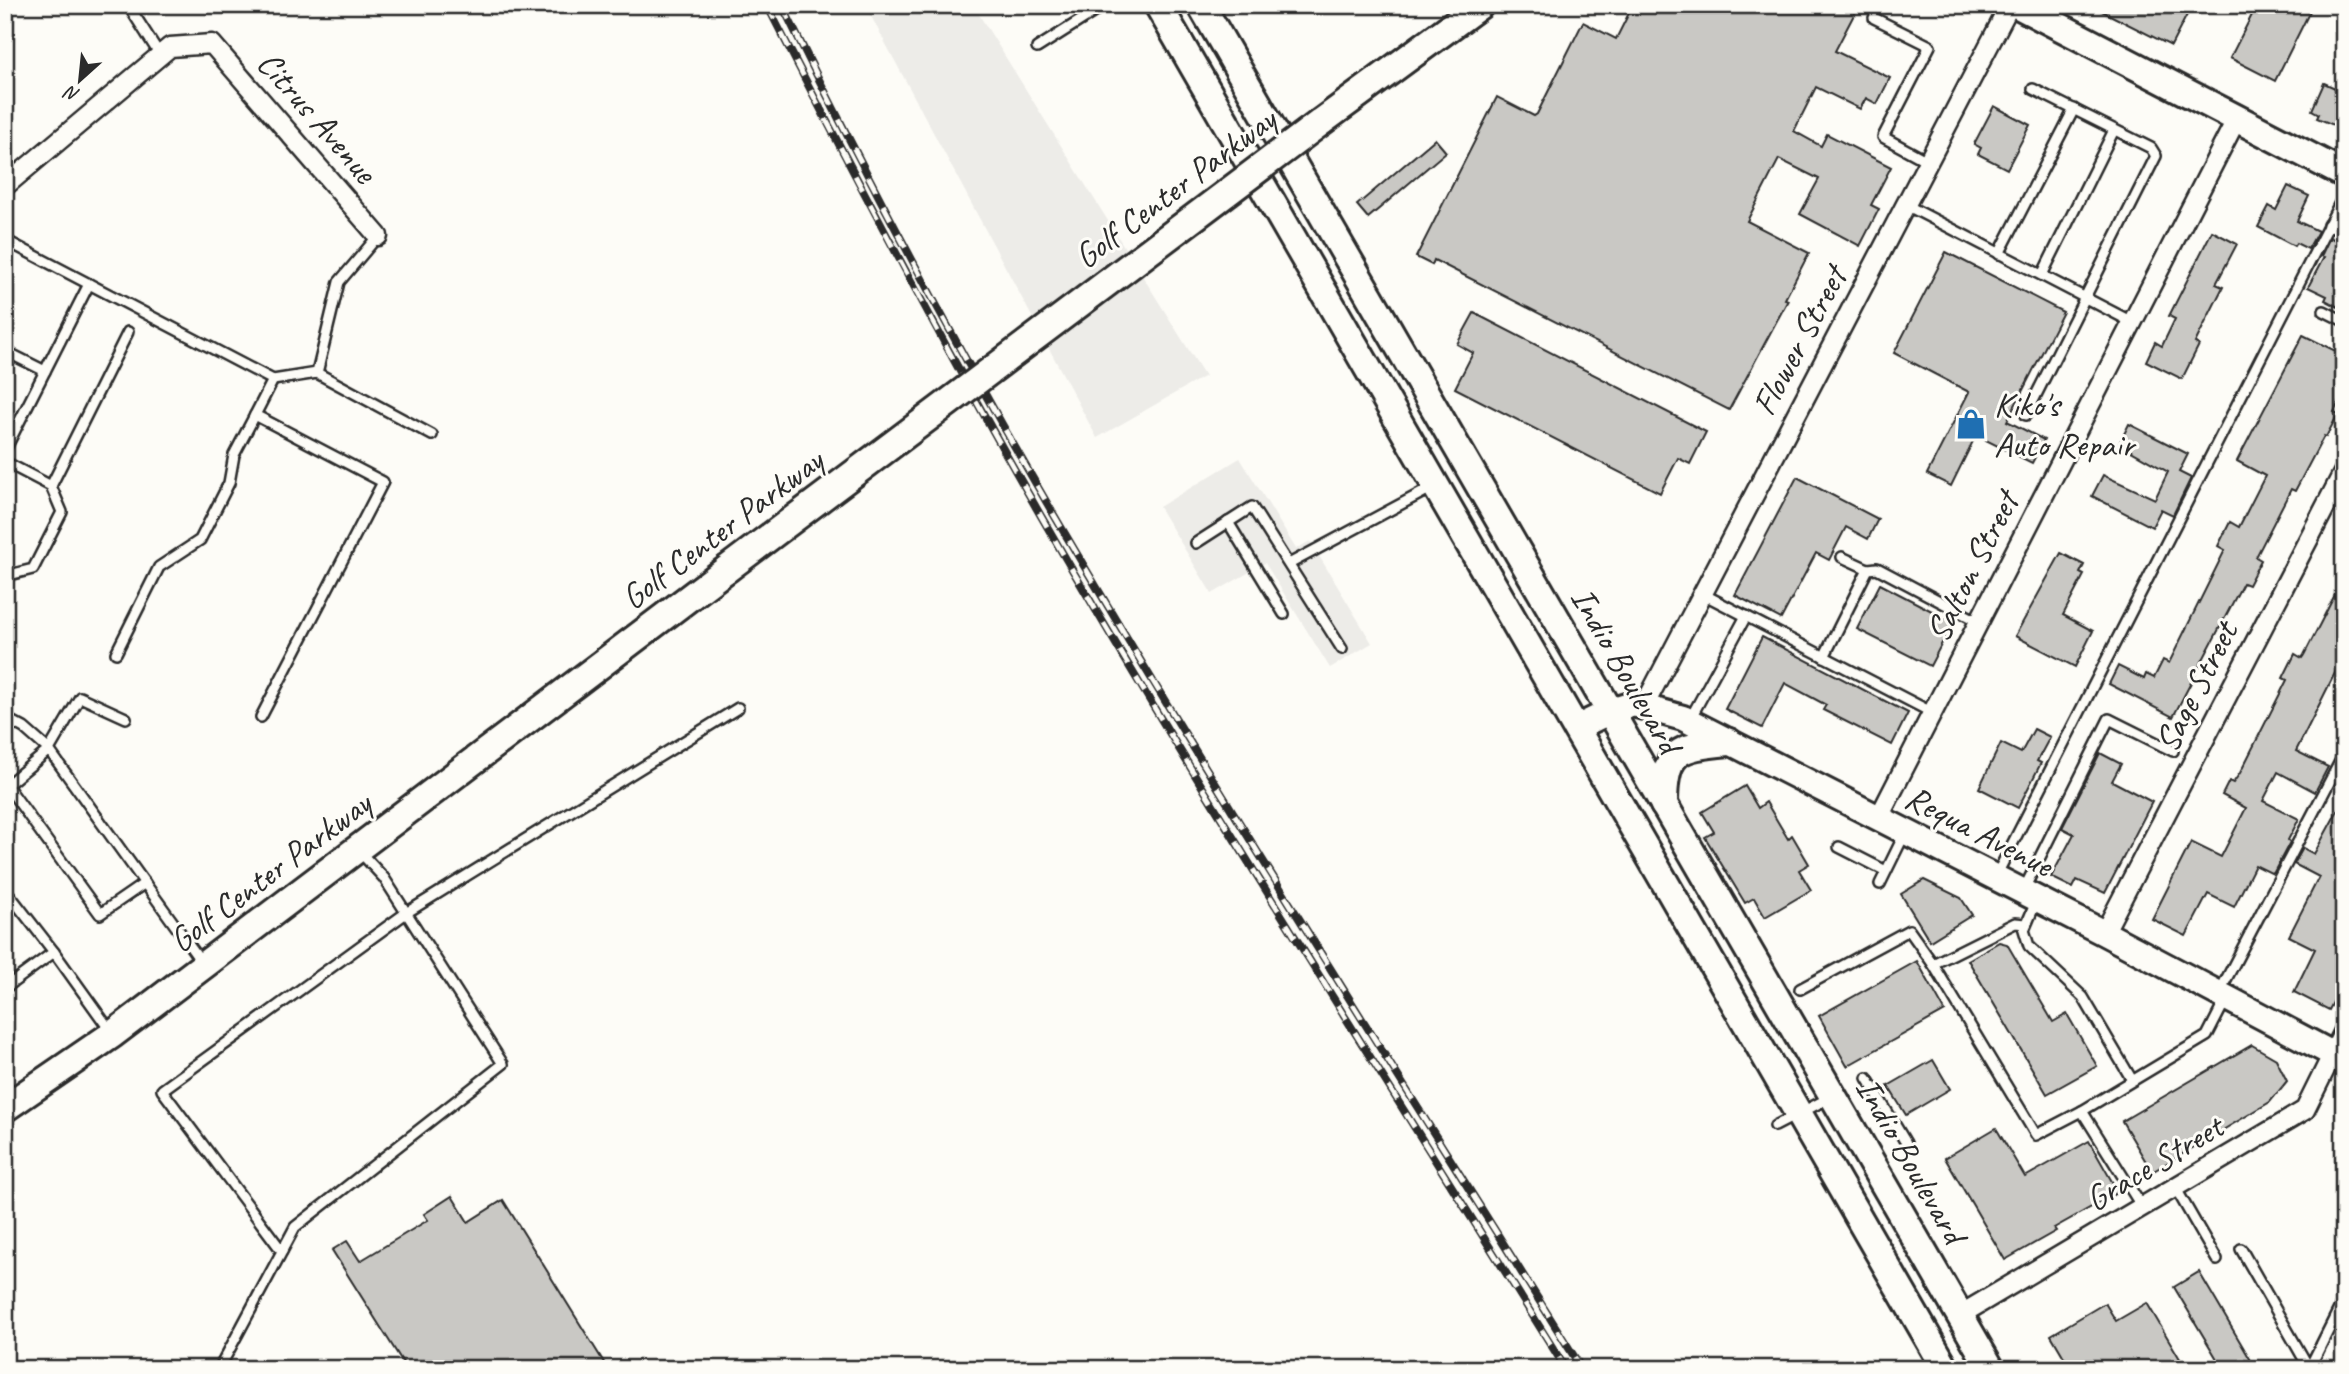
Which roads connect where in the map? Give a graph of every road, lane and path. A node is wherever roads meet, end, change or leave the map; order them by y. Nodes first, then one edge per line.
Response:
1 (128, 5) edge
2 (1105, 5) edge
3 (1158, 5) edge
4 (1480, 5) edge
5 (2010, 5) edge
6 (2018, 5) edge
7 (1206, 7) edge
8 (1874, 18) dead end
9 (1037, 48) dead end
10 (160, 55) junction
11 (2033, 89) dead end
12 (2074, 109) junction
13 (2237, 118) junction
14 (2114, 130) junction
15 (1929, 162) junction
16 (2344, 174) edge
17 (5, 186) edge
18 (2344, 195) edge
19 (1906, 205) junction
20 (2328, 225) junction
21 (2344, 233) edge
22 (378, 236) joint
23 (5, 240) edge
24 (2000, 254) junction
25 (2042, 275) junction
26 (89, 284) junction
27 (2085, 297) junction
28 (2324, 311) dead end
29 (2344, 321) edge
30 (2132, 322) junction
31 (128, 332) dead end
32 (5, 351) edge
33 (45, 371) junction
34 (317, 373) junction
35 (273, 380) junction
36 (1376, 383) junction
37 (255, 415) junction
38 (2026, 415) dead end
39 (432, 435) dead end
40 (5, 450) edge
41 (5, 462) edge
42 (2344, 471) edge
43 (51, 486) junction
44 (1435, 486) junction
45 (1483, 492) junction
46 (1228, 522) junction
47 (1196, 542) dead end
48 (1842, 557) dead end
49 (1289, 564) junction
50 (1868, 569) junction
51 (5, 576) edge
52 (1703, 594) junction
53 (1284, 614) dead end
54 (1746, 616) junction
55 (1979, 622) junction
56 (1342, 649) dead end
57 (116, 653) dead end
58 (1824, 656) junction
59 (1644, 706) junction
60 (738, 708) dead end
61 (1611, 712) junction
62 (1933, 713) junction
63 (261, 717) dead end
64 (5, 718) edge
65 (126, 718) dead end
66 (1689, 722) junction
67 (1576, 728) junction
68 (1728, 742) junction
69 (49, 750) junction
70 (2173, 751) dead end
71 (2344, 754) edge
72 (7, 784) edge
73 (1664, 805) junction
74 (1878, 819) junction
75 (1905, 833) junction
76 (1839, 847) dead end
77 (358, 850) junction
78 (1886, 871) junction
79 (1995, 878) junction
80 (145, 883) junction
81 (1880, 884) dead end
82 (5, 889) edge
83 (2030, 896) junction
84 (406, 913) junction
85 (2026, 923) junction
86 (2104, 933) junction
87 (54, 952) junction
88 (1933, 964) junction
89 (204, 965) junction
90 (5, 988) edge
91 (1800, 989) dead end
92 (2222, 996) junction
93 (2344, 1031) edge
94 (113, 1034) junction
95 (2338, 1056) edge
96 (1867, 1078) dead end
97 (2132, 1080) junction
98 (1833, 1096) junction
99 (5, 1108) edge
100 (2082, 1111) junction
101 (1799, 1114) junction
102 (1775, 1126) dead end
103 (1906, 1143) dead end
104 (2175, 1188) junction
105 (2142, 1207) junction
106 (2241, 1249) dead end
107 (282, 1251) junction
108 (2217, 1261) dead end
109 (2344, 1299) edge
110 (1960, 1315) junction
111 (2309, 1368) edge
112 (219, 1369) edge
113 (1946, 1369) edge
114 (1991, 1369) edge

1 - 10 lane
2 - 9 lane
3 - 36 main road, Indio Boulevard
4 - 77 main road, Golf Center Parkway, bridge
5 - 15 street, Flower Street
6 - 13 main road
7 - 45 main road, Indio Boulevard
8 - 15 lane
10 - 17 street, Citrus Avenue
10 - 22 street, Citrus Avenue
11 - 12 lane
12 - 14 lane
12 - 24 lane
13 - 16 main road
13 - 30 street, Salton Street
14 - 25 lane
14 - 27 lane
15 - 19 street, Flower Street
18 - 20 lane
19 - 24 lane
19 - 52 street, Flower Street
20 - 21 lane
20 - 79 lane
22 - 34 lane
23 - 26 lane
24 - 25 lane
25 - 27 lane
26 - 33 lane
26 - 35 lane
27 - 30 lane
27 - 38 lane
28 - 29 lane
30 - 55 street, Salton Street
31 - 43 lane
32 - 33 lane
33 - 40 lane
34 - 35 lane
34 - 39 lane
35 - 37 lane
36 - 44 main road, Indio Boulevard
36 - 45 main road
37 - 57 lane
37 - 63 lane
41 - 43 lane
42 - 86 street, Sage Street
43 - 51 lane
44 - 49 lane
44 - 67 main road, Indio Boulevard
45 - 61 main road, Indio Boulevard
46 - 47 lane
46 - 49 lane
46 - 53 lane
48 - 50 lane
49 - 56 lane
50 - 55 lane
50 - 58 lane
52 - 54 lane
52 - 59 street, Flower Street
54 - 58 lane
54 - 66 lane
55 - 62 street, Salton Street
58 - 62 lane
59 - 61 street, Requa Avenue
59 - 66 street, Requa Avenue
60 - 84 lane
61 - 67 street, Requa Avenue
61 - 73 main road, Indio Boulevard
62 - 74 street, Salton Street
64 - 69 lane
65 - 69 lane
66 - 68 street, Requa Avenue
67 - 101 main road, Indio Boulevard
68 - 73 main road
68 - 74 street, Requa Avenue
69 - 72 lane
69 - 80 lane
70 - 83 lane
71 - 92 lane
72 - 80 lane
73 - 98 main road, Indio Boulevard
74 - 75 street, Requa Avenue
75 - 78 lane
75 - 79 street, Requa Avenue
76 - 78 lane
77 - 84 lane
77 - 89 main road, Golf Center Parkway
78 - 81 lane
79 - 83 street, Requa Avenue
80 - 89 lane
82 - 87 lane
83 - 85 lane
83 - 86 street, Requa Avenue
84 - 107 lane
84 - 107 lane
85 - 88 lane
85 - 97 lane
86 - 92 street, Requa Avenue
87 - 90 lane
87 - 94 lane
88 - 91 lane
88 - 100 lane
89 - 94 main road, Golf Center Parkway
92 - 95 street, Requa Avenue
92 - 97 lane
93 - 95 street, Grace Street
94 - 99 main road, Golf Center Parkway
95 - 104 street, Grace Street
96 - 103 lane
97 - 100 lane
98 - 101 lane
98 - 110 main road, Indio Boulevard
100 - 105 lane
101 - 102 lane
101 - 113 main road, Indio Boulevard
104 - 105 street, Grace Street
104 - 108 lane
105 - 110 street, Grace Street
106 - 111 lane
107 - 112 lane
109 - 111 lane
110 - 114 main road, Indio Boulevard

